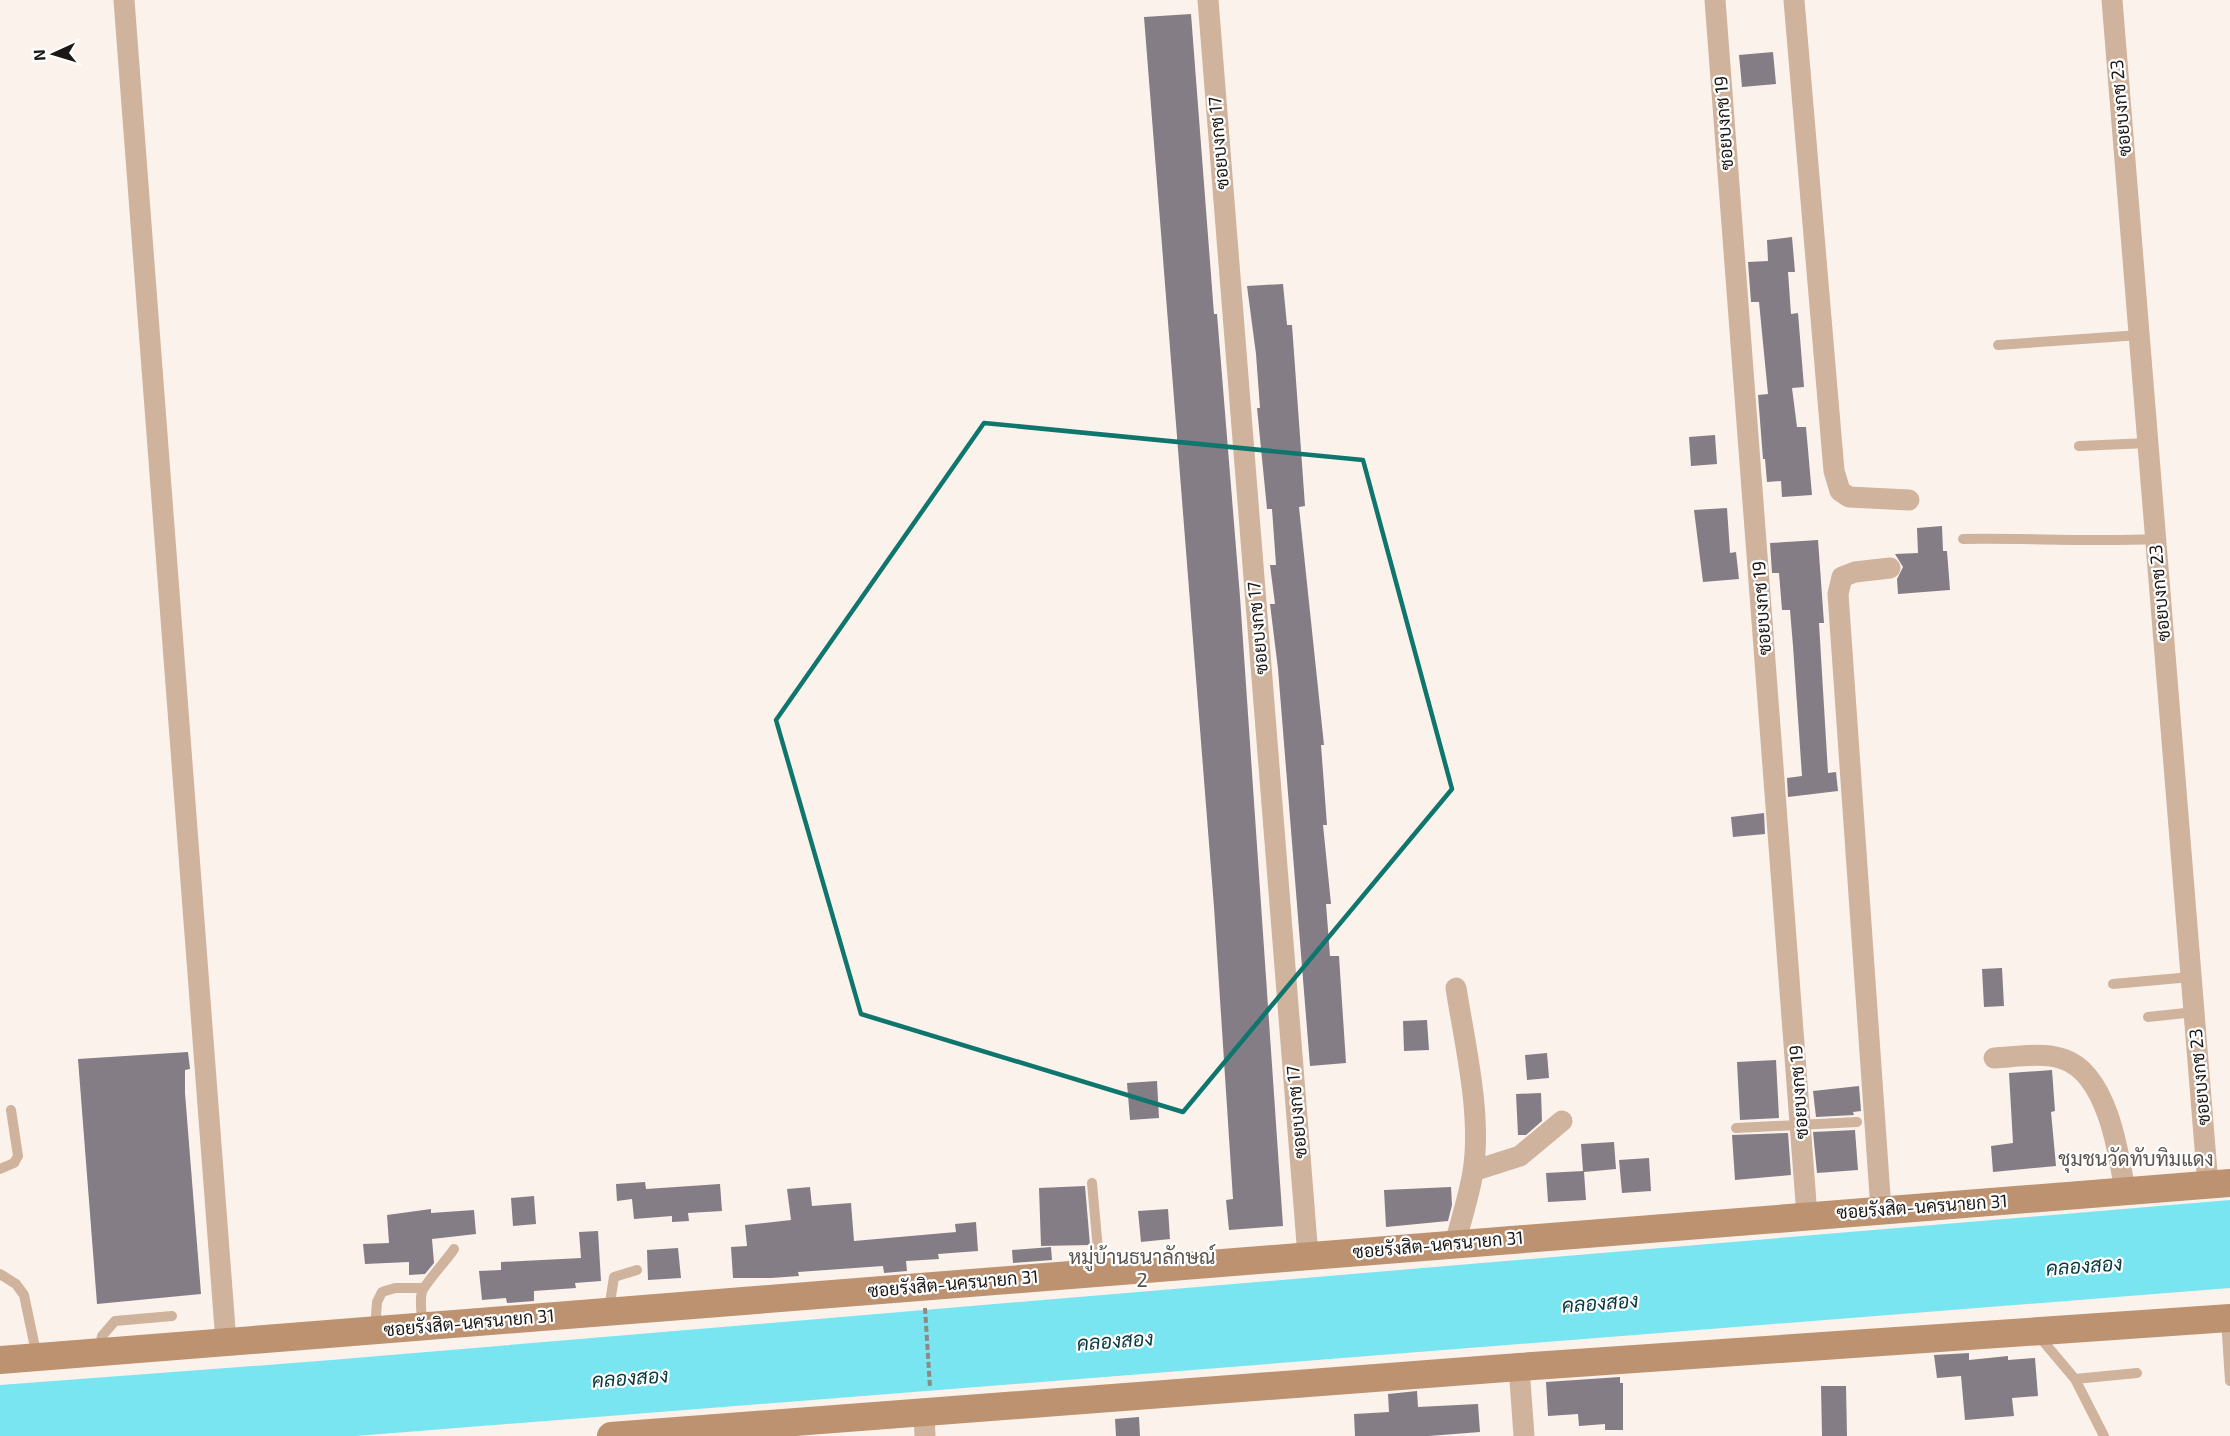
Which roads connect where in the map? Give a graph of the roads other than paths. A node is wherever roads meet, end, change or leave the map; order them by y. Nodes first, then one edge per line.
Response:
1 (124, 0) edge
2 (1208, 0) edge
3 (1715, 0) edge
4 (1794, 0) edge
5 (2112, 0) edge
6 (2139, 335) junction
7 (1998, 345) dead end
8 (2148, 443) junction
9 (2079, 446) dead end
10 (1909, 500) dead end
11 (1963, 539) dead end
12 (2156, 539) junction
13 (1890, 568) dead end
14 (2192, 977) junction
15 (2113, 984) dead end
16 (1456, 988) dead end
17 (2195, 1012) junction
18 (2148, 1017) dead end
19 (1994, 1058) dead end
20 (11, 1110) dead end
21 (1562, 1121) dead end
22 (1857, 1122) dead end
23 (1801, 1124) junction
24 (1736, 1128) dead end
25 (0, 1169) edge
26 (1473, 1172) junction
27 (1092, 1183) dead end
28 (2219, 1184) edge
29 (2125, 1192) junction
30 (1881, 1210) junction
31 (1807, 1216) junction
32 (1455, 1244) junction
33 (454, 1249) dead end
34 (1308, 1256) junction
35 (637, 1270) dead end
36 (1100, 1272) junction
37 (0, 1274) edge
38 (424, 1288) junction
39 (609, 1312) junction
40 (172, 1316) dead end
41 (2228, 1318) edge
42 (423, 1327) junction
43 (375, 1330) junction
44 (2034, 1332) junction
45 (226, 1342) junction
46 (99, 1353) junction
47 (37, 1358) junction
48 (0, 1360) edge
49 (1519, 1367) junction
50 (2137, 1373) dead end
51 (2075, 1379) junction
52 (2230, 1381) edge
53 (927, 1414) edge
54 (654, 1434) edge
55 (611, 1436) edge
56 (616, 1436) edge
57 (1524, 1436) edge
58 (2104, 1436) edge

1 - 45 street
2 - 34 street, ซอยบงกช 17
3 - 23 street, ซอยบงกช 19
4 - 10 street
5 - 6 street, ซอยบงกช 23
6 - 7 lane
6 - 8 street, ซอยบงกช 23
8 - 9 lane
8 - 12 street, ซอยบงกช 23
11 - 12 lane
12 - 14 street, ซอยบงกช 23
13 - 30 street
14 - 15 lane
14 - 17 street, ซอยบงกช 23
16 - 26 street
17 - 18 lane
17 - 28 street, ซอยบงกช 23
19 - 29 street
20 - 25 lane
21 - 26 street
22 - 23 lane
23 - 24 lane
23 - 31 street, ซอยบงกช 19
26 - 32 street
27 - 36 lane
28 - 29 street, ซอยรังสิต-นครนายก 31
29 - 30 street, ซอยรังสิต-นครนายก 31
30 - 31 street, ซอยรังสิต-นครนายก 31
31 - 32 street, ซอยรังสิต-นครนายก 31
32 - 34 street, ซอยรังสิต-นครนายก 31
33 - 38 lane
34 - 36 street, ซอยรังสิต-นครนายก 31
35 - 39 lane
36 - 39 street, ซอยรังสิต-นครนายก 31
37 - 47 lane
38 - 42 lane
38 - 43 lane
39 - 42 street, ซอยรังสิต-นครนายก 31
40 - 46 lane
41 - 44 street
41 - 52 lane
42 - 43 street, ซอยรังสิต-นครนายก 31
43 - 45 street, ซอยรังสิต-นครนายก 31
44 - 49 street
44 - 51 lane
45 - 46 street, ซอยรังสิต-นครนายก 31
46 - 47 street, ซอยรังสิต-นครนายก 31
47 - 48 street, ซอยรังสิต-นครนายก 31
49 - 53 street
49 - 57 street
50 - 51 lane
51 - 58 lane
53 - 54 street
54 - 56 street
55 - 56 street

